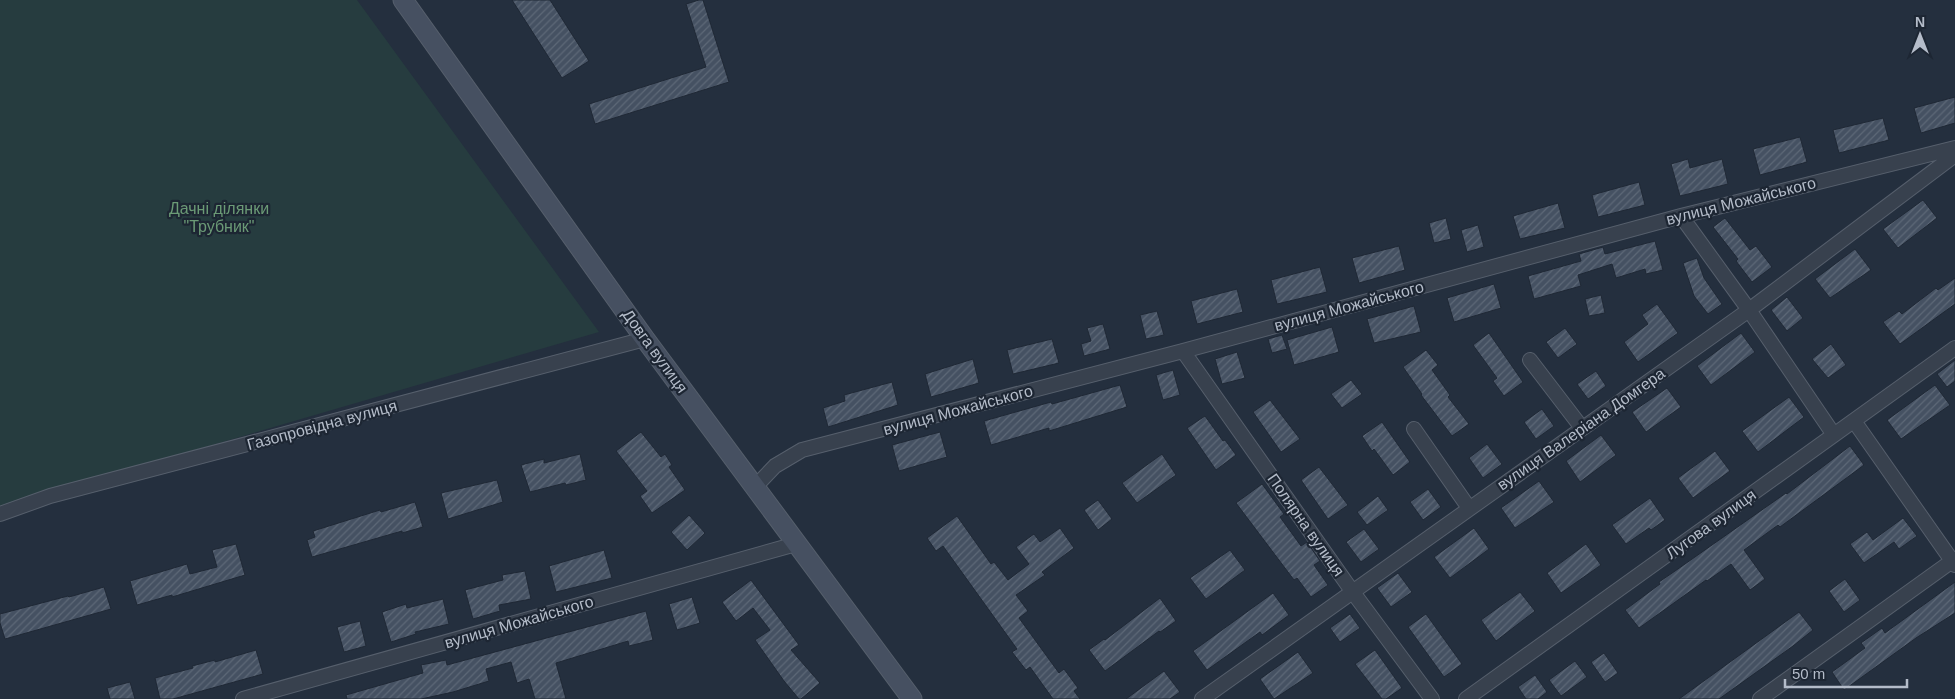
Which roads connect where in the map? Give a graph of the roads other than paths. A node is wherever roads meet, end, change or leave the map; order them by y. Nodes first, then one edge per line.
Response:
1 (403, 0) edge
2 (1955, 148) edge
3 (1955, 155) edge
4 (1681, 216) junction
5 (1749, 310) junction
6 (645, 338) junction
7 (1955, 348) edge
8 (1183, 351) junction
9 (1530, 360) dead end
10 (1854, 421) junction
11 (1582, 428) junction
12 (1414, 429) dead end
13 (1834, 435) junction
14 (755, 487) junction
15 (1469, 508) junction
16 (0, 514) edge
17 (796, 544) junction
18 (1954, 562) edge
19 (1352, 591) junction
20 (243, 699) edge
21 (912, 699) edge
22 (1202, 699) edge
23 (1432, 699) edge
24 (1466, 699) edge
25 (1760, 699) edge

1 - 6 street, Довга вулиця
2 - 4 street, вулиця Можайського
3 - 5 street, вулиця Валеріана Домгера
4 - 5 street
4 - 8 street, вулиця Можайського
5 - 11 street, вулиця Валеріана Домгера
5 - 13 street
6 - 14 street, Довга вулиця
6 - 16 street, Газопровідна вулиця
7 - 10 street, Лугова вулиця
8 - 14 street, вулиця Можайського
8 - 19 street, Полярна вулиця
9 - 11 street
10 - 13 street, Лугова вулиця
10 - 18 street
11 - 15 street, вулиця Валеріана Домгера
12 - 15 street
13 - 24 street, Лугова вулиця
14 - 17 street, Довга вулиця
15 - 19 street, вулиця Валеріана Домгера
17 - 20 street, вулиця Можайського
17 - 21 street, Довга вулиця
18 - 25 street
19 - 22 street, вулиця Валеріана Домгера
19 - 23 street, Полярна вулиця

